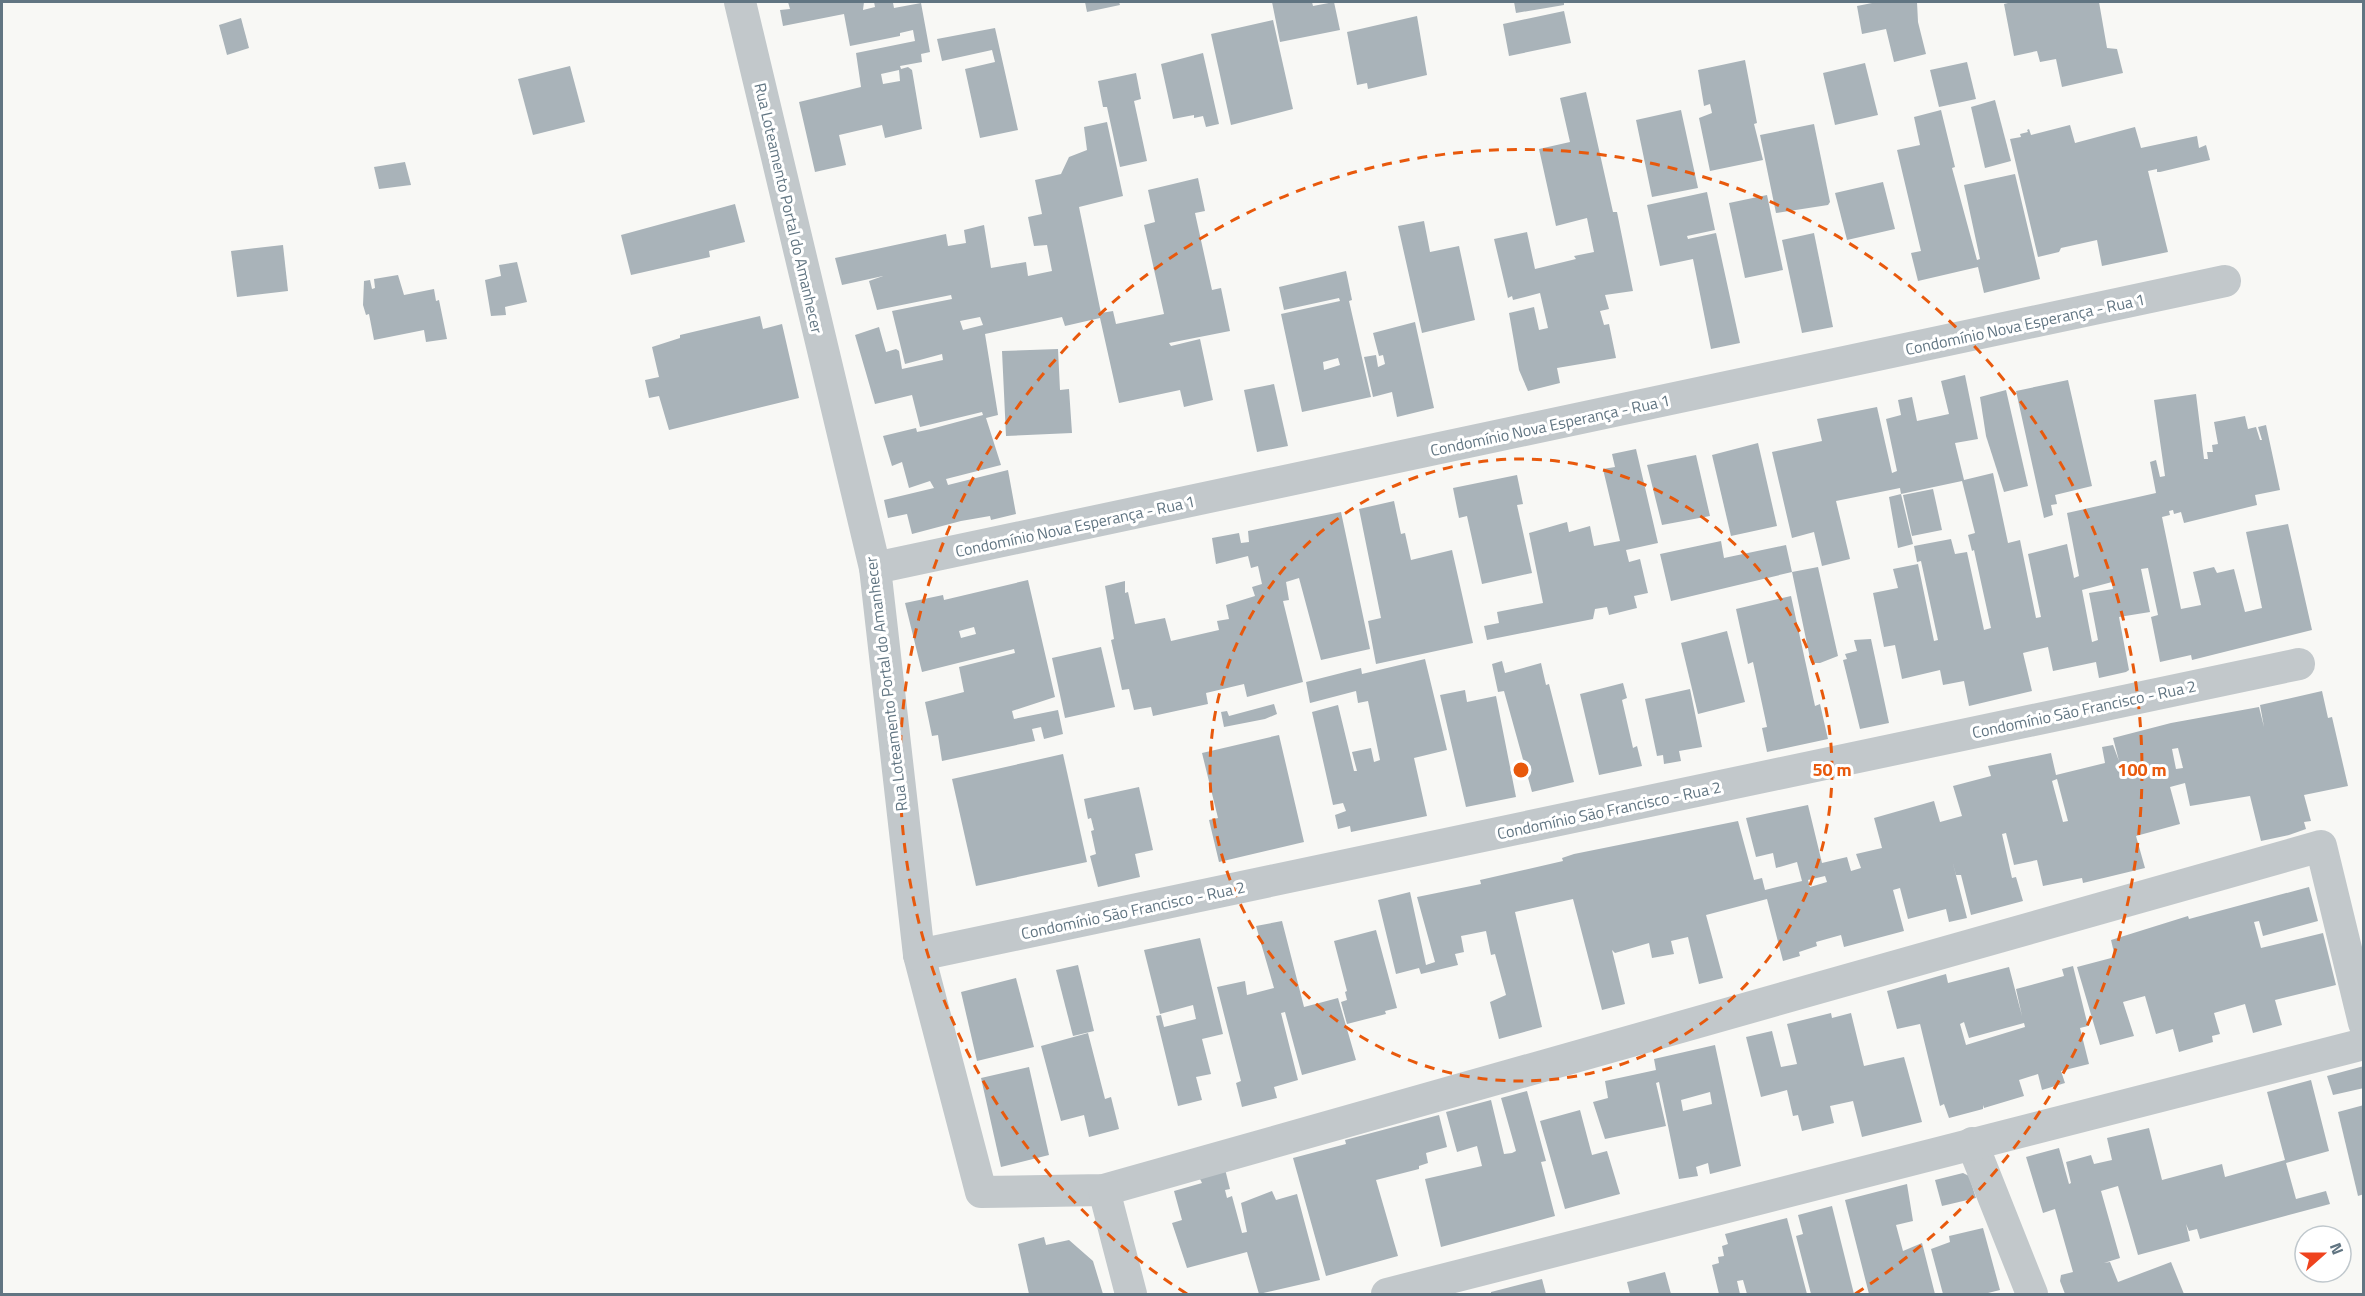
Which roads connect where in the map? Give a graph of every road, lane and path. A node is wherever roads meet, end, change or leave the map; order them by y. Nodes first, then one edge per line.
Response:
1 (740, 2) edge
2 (2225, 281) dead end
3 (874, 568) junction
4 (2299, 664) dead end
5 (919, 956) junction
6 (2364, 1023) edge
7 (2364, 1044) edge
8 (1972, 1143) junction
9 (1104, 1190) junction
10 (1131, 1294) edge
11 (1387, 1294) edge
12 (2032, 1294) edge

1 - 3 street, Rua Loteamento Portal do Amanhecer
2 - 3 street, Condomínio Nova Esperança - Rua 1
3 - 5 street, Rua Loteamento Portal do Amanhecer
4 - 5 street, Condomínio São Francisco - Rua 2
5 - 9 street, Rua Loteamento Portal do Amanhecer
6 - 9 street
7 - 8 street
8 - 11 street
8 - 12 street
9 - 10 street

